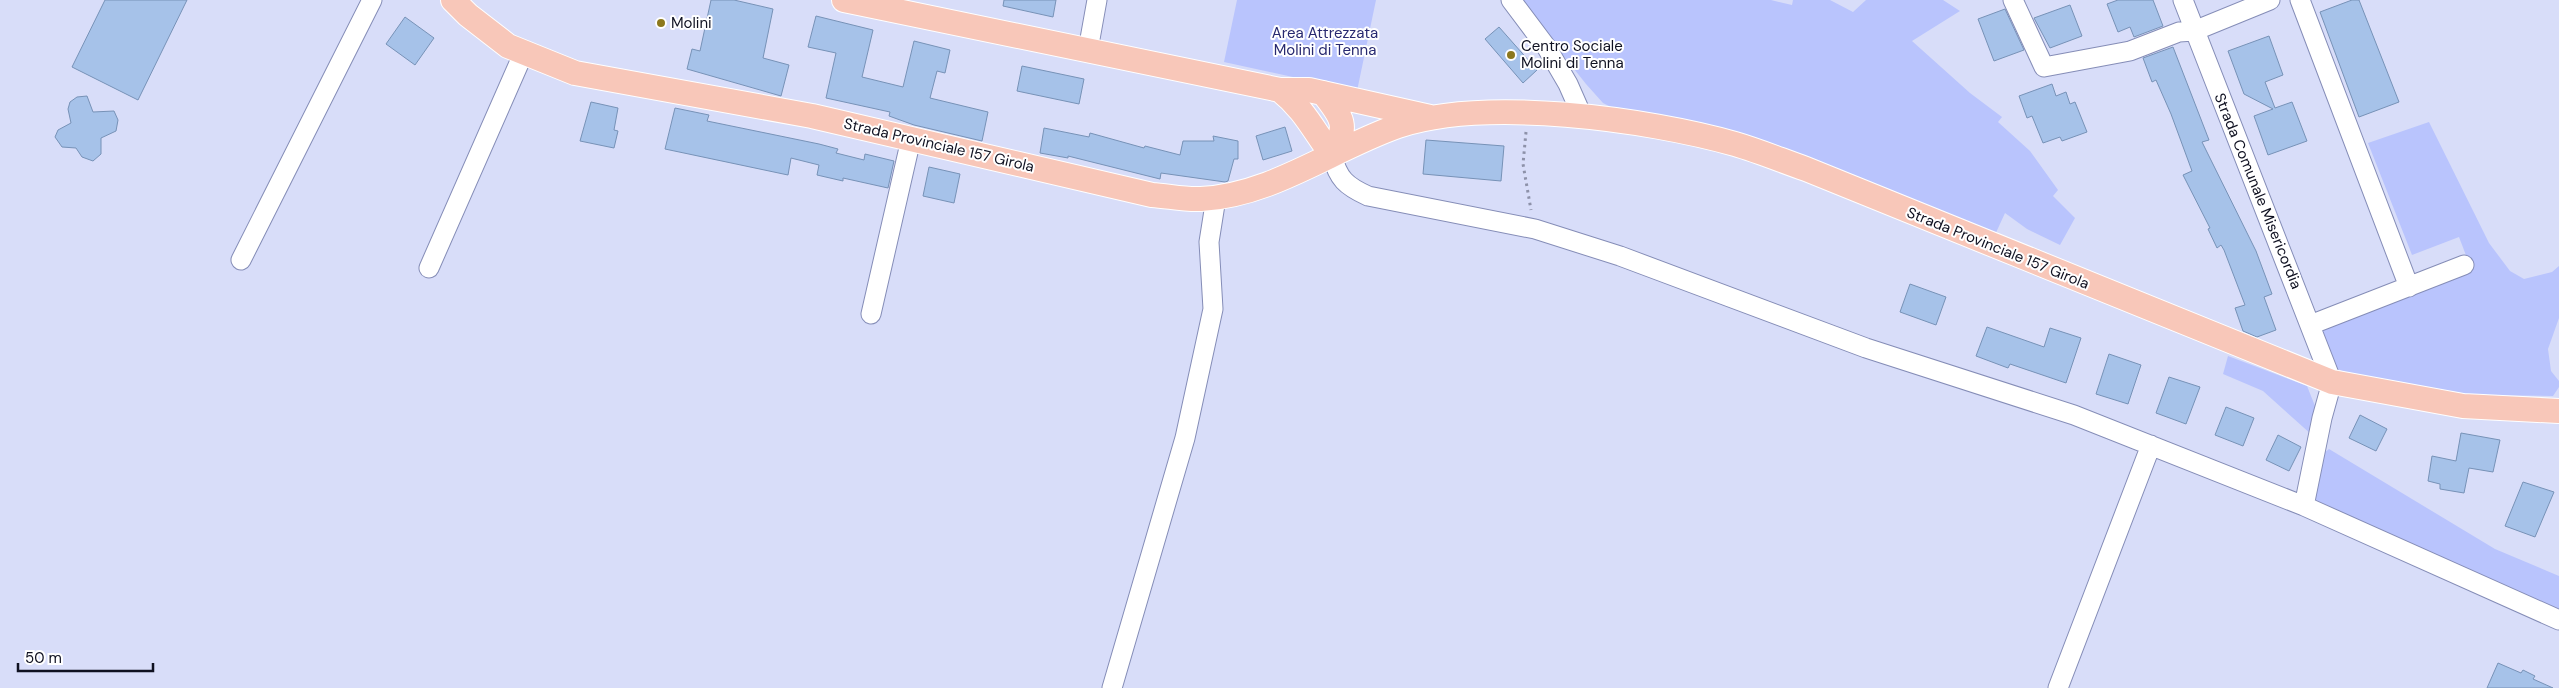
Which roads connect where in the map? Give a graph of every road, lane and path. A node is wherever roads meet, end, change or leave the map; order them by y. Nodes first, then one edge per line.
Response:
1 (372, 0) edge
2 (453, 0) edge
3 (844, 0) edge
4 (1097, 0) edge
5 (1511, 0) edge
6 (2013, 0) edge
7 (2183, 0) edge
8 (2270, 0) edge
9 (2300, 0) edge
10 (2194, 31) junction
11 (1088, 50) junction
12 (524, 52) junction
13 (1280, 90) junction
14 (1323, 93) junction
15 (1528, 114) junction
16 (1432, 118) junction
17 (1583, 118) junction
18 (911, 139) junction
19 (1332, 155) junction
20 (1216, 198) junction
21 (1535, 229) junction
22 (241, 260) dead end
23 (2464, 265) dead end
24 (429, 268) dead end
25 (2409, 287) junction
26 (871, 314) dead end
27 (2310, 324) junction
28 (2332, 382) junction
29 (2559, 412) edge
30 (2150, 446) junction
31 (2304, 506) junction
32 (2559, 620) edge
33 (1112, 688) edge
34 (2058, 688) edge

1 - 22 street
2 - 12 main road, Strada Provinciale 157 Girola
3 - 11 main road, Strada Provinciale 157 Girola
4 - 11 street
5 - 17 street
6 - 10 street
7 - 10 street, Strada Comunale Misericordia
8 - 10 street
9 - 25 street
10 - 27 street, Strada Comunale Misericordia
11 - 13 main road, Strada Provinciale 157 Girola
12 - 18 main road, Strada Provinciale 157 Girola
12 - 24 street
13 - 14 main road, Strada Provinciale 157 Girola
13 - 19 main road
14 - 16 main road, Strada Provinciale 157 Girola
14 - 19 main road
15 - 16 main road, Strada Provinciale 157 Girola
15 - 17 main road, Strada Provinciale 157 Girola
15 - 21 path
16 - 19 main road, Strada Provinciale 157 Girola
17 - 28 main road, Strada Provinciale 157 Girola
18 - 20 main road, Strada Provinciale 157 Girola
18 - 26 street
19 - 20 main road, Strada Provinciale 157 Girola
19 - 21 street
20 - 33 street
21 - 30 street
23 - 25 street
25 - 27 street
27 - 28 street, Strada Comunale Misericordia
28 - 29 main road, Strada Provinciale 157 Girola
28 - 31 street
30 - 31 street
30 - 34 street
31 - 32 street

